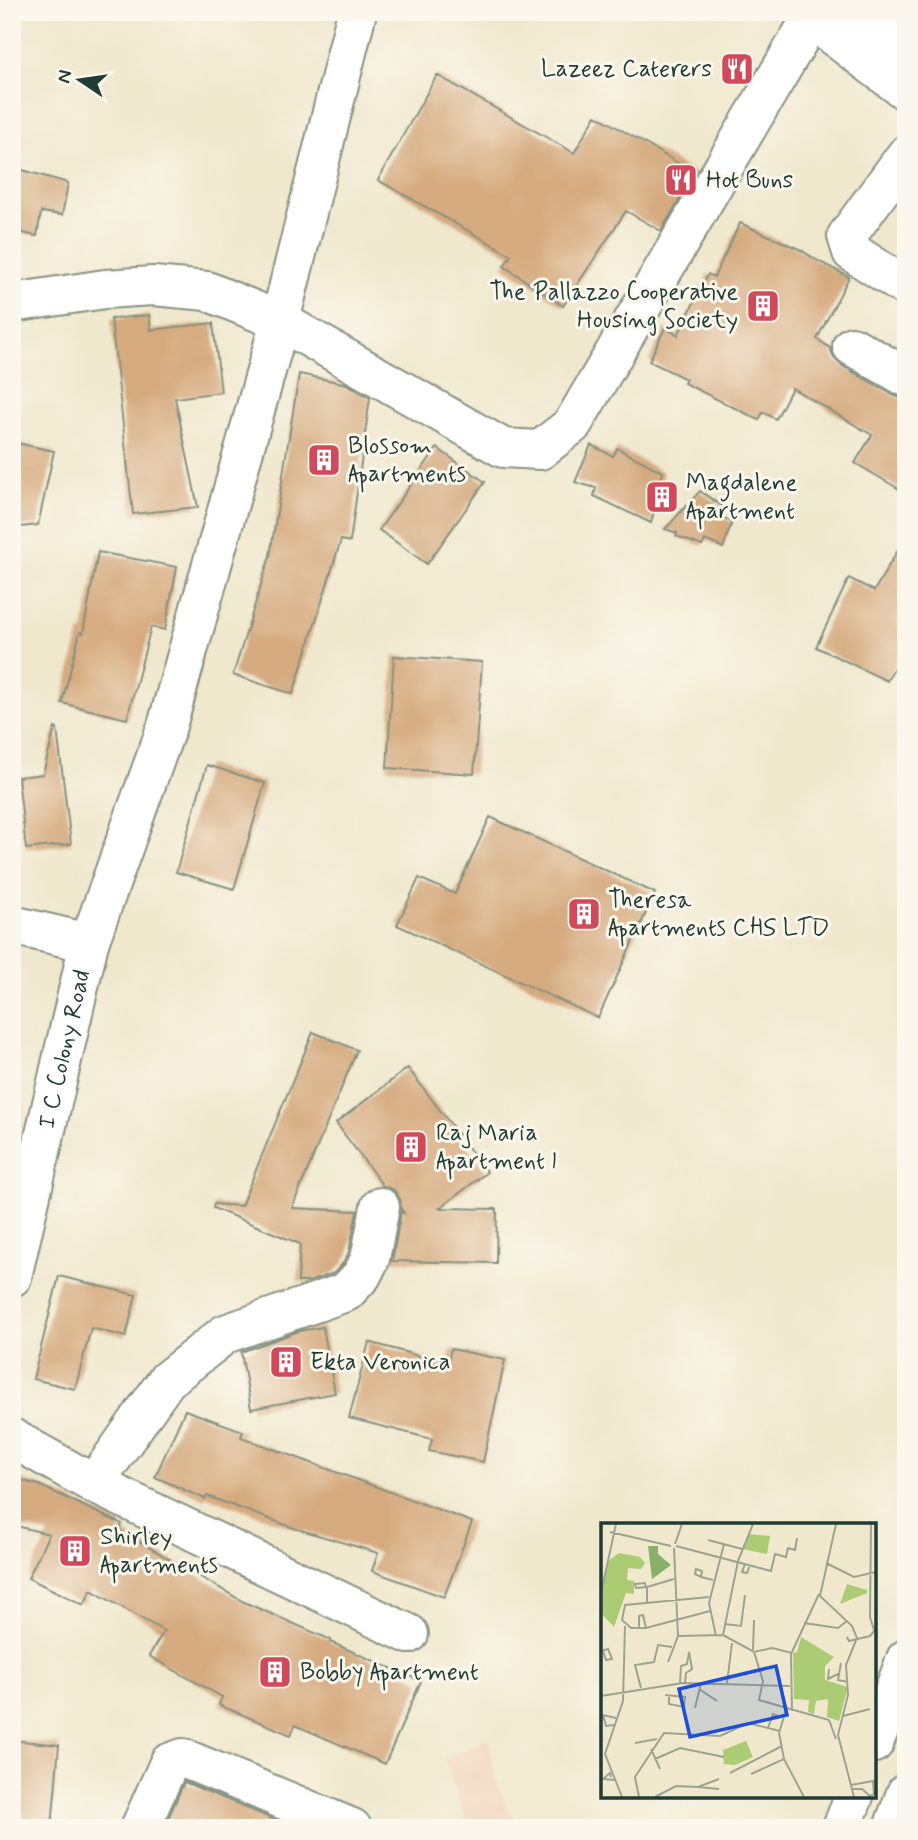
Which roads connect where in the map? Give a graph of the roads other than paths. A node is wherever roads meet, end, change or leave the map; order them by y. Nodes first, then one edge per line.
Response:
1 (357, 12) edge
2 (861, 12) edge
3 (813, 16) edge
4 (906, 48) edge
5 (906, 91) edge
6 (906, 155) edge
7 (906, 287) edge
8 (12, 303) edge
9 (280, 321) junction
10 (852, 346) dead end
11 (906, 377) edge
12 (12, 925) edge
13 (89, 943) junction
14 (380, 1207) dead end
15 (12, 1277) edge
16 (12, 1438) edge
17 (94, 1484) junction
18 (409, 1634) dead end
19 (906, 1659) edge
20 (876, 1738) edge
21 (906, 1793) edge
22 (853, 1798) edge
23 (140, 1828) edge
24 (352, 1828) edge
25 (842, 1828) edge
26 (893, 1828) edge

1 - 9 street, I C Colony Road
2 - 4 street
3 - 5 street
3 - 9 street
6 - 7 street
8 - 9 street
9 - 13 street, I C Colony Road
10 - 11 street
12 - 13 street
13 - 15 street, I C Colony Road
14 - 17 street
16 - 17 street
17 - 18 street
19 - 20 street
21 - 26 street
22 - 25 street
23 - 24 street

